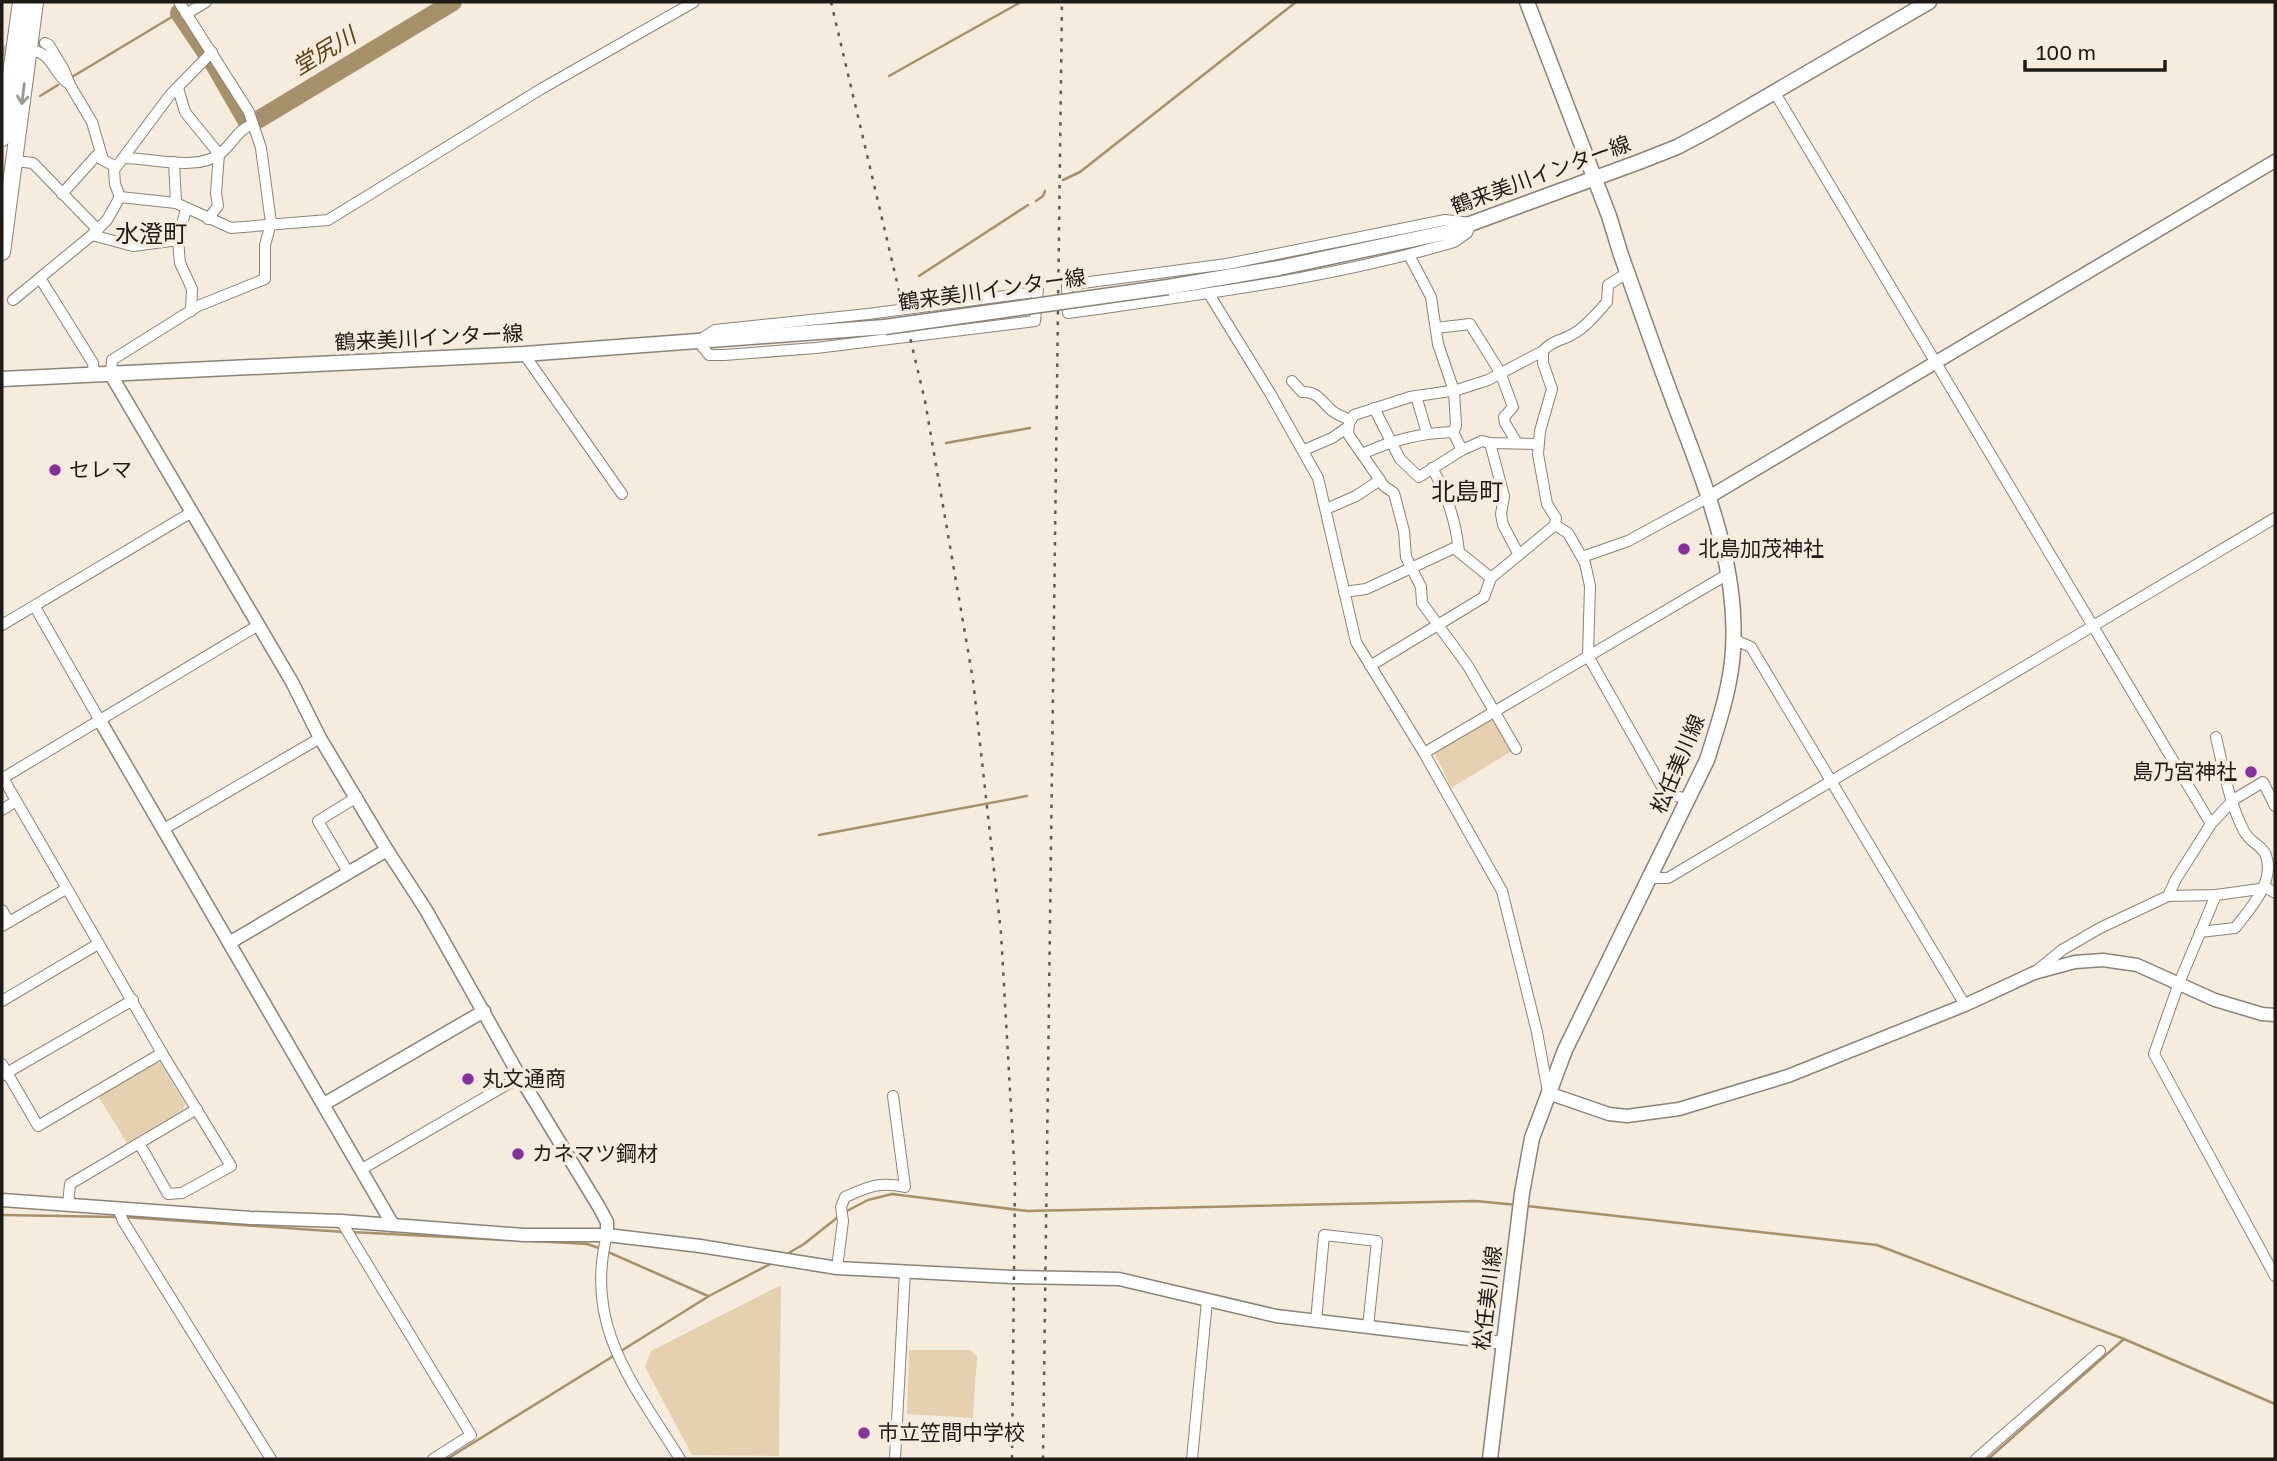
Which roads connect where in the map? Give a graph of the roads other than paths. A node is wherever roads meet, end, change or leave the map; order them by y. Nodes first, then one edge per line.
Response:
1 (21, 2) edge
2 (35, 2) edge
3 (179, 2) edge
4 (206, 2) edge
5 (694, 2) edge
6 (1527, 2) edge
7 (1929, 2) edge
8 (186, 14) junction
9 (9, 40) edge
10 (44, 43) dead end
11 (28, 51) junction
12 (212, 52) junction
13 (69, 85) junction
14 (178, 88) junction
15 (1775, 93) junction
16 (253, 124) junction
17 (2, 138) edge
18 (219, 155) junction
19 (123, 158) junction
20 (103, 160) junction
21 (14, 161) junction
22 (174, 162) junction
23 (2275, 162) edge
24 (116, 167) junction
25 (1594, 179) junction
26 (62, 194) junction
27 (120, 197) junction
28 (181, 206) junction
29 (208, 219) junction
30 (1471, 222) junction
31 (271, 223) junction
32 (95, 233) junction
33 (178, 240) junction
34 (2, 253) edge
35 (1409, 254) junction
36 (1627, 273) junction
37 (40, 278) junction
38 (1209, 293) junction
39 (13, 300) dead end
40 (191, 311) junction
41 (1436, 328) junction
42 (698, 341) junction
43 (1543, 351) junction
44 (524, 354) junction
45 (1937, 362) junction
46 (1500, 372) junction
47 (94, 374) junction
48 (111, 374) junction
49 (2, 379) edge
50 (1292, 381) dead end
51 (1454, 391) junction
52 (1416, 396) junction
53 (1374, 408) junction
54 (1350, 423) junction
55 (1454, 432) junction
56 (1427, 433) junction
57 (1392, 441) junction
58 (1490, 443) junction
59 (1517, 443) junction
60 (1538, 444) junction
61 (1304, 450) junction
62 (1462, 450) junction
63 (1362, 454) junction
64 (1432, 468) junction
65 (1380, 480) junction
66 (622, 495) dead end
67 (1709, 497) junction
68 (1326, 509) junction
69 (192, 512) junction
70 (2275, 518) edge
71 (1555, 525) junction
72 (1459, 552) junction
73 (1519, 555) junction
74 (1582, 557) junction
75 (1411, 567) junction
76 (1728, 574) junction
77 (1491, 578) junction
78 (1344, 592) junction
79 (34, 607) junction
80 (2, 625) edge
81 (257, 626) junction
82 (1437, 626) junction
83 (2094, 626) junction
84 (1733, 639) junction
85 (1588, 656) junction
86 (1370, 666) junction
87 (1494, 711) junction
88 (99, 719) junction
89 (2216, 737) dead end
90 (320, 738) junction
91 (1516, 749) dead end
92 (1424, 752) junction
93 (1833, 782) junction
94 (357, 797) junction
95 (1688, 799) junction
96 (16, 801) junction
97 (2231, 803) junction
98 (2275, 806) edge
99 (2, 810) edge
100 (2211, 824) junction
101 (164, 829) junction
102 (387, 850) junction
103 (348, 872) junction
104 (1650, 878) junction
105 (66, 889) junction
106 (2271, 891) edge
107 (2216, 895) junction
108 (2168, 896) junction
109 (2, 910) edge
110 (6, 924) edge
111 (2200, 932) junction
112 (229, 943) junction
113 (98, 944) junction
114 (2034, 972) junction
115 (2179, 983) junction
116 (132, 1000) junction
117 (2, 1001) edge
118 (1965, 1005) junction
119 (484, 1011) junction
120 (2275, 1015) edge
121 (162, 1053) junction
122 (4, 1071) edge
123 (520, 1077) junction
124 (1548, 1093) junction
125 (892, 1096) dead end
126 (324, 1104) junction
127 (197, 1109) junction
128 (139, 1143) junction
129 (362, 1169) junction
130 (2, 1200) edge
131 (68, 1205) junction
132 (121, 1213) junction
133 (343, 1224) junction
134 (393, 1225) junction
135 (604, 1245) junction
136 (837, 1268) junction
137 (905, 1271) junction
138 (2275, 1276) edge
139 (1208, 1301) junction
140 (1316, 1321) junction
141 (1368, 1327) junction
142 (1503, 1343) junction
143 (2100, 1351) dead end
144 (271, 1459) edge
145 (433, 1459) edge
146 (680, 1459) edge
147 (895, 1459) edge
148 (1192, 1459) edge
149 (1490, 1459) edge
150 (1976, 1459) edge

1 - 9 highway
2 - 11 highway
3 - 8 street
4 - 8 street
5 - 31 street
6 - 25 main road, 松任美川線
7 - 15 main road, 鶴来美川インター線
8 - 12 street
9 - 17 highway
10 - 13 street
11 - 13 street
11 -> 21 highway
12 - 14 street
12 - 16 street
13 - 20 street
14 - 18 street
14 - 19 street
15 - 25 main road, 鶴来美川インター線
15 - 45 street
16 - 18 street
16 - 31 street
18 - 22 street
18 - 29 street
19 - 22 street
19 - 24 street
20 - 24 street
20 - 26 street
21 - 26 street
21 - 34 highway
22 - 28 street
23 - 45 street
24 - 27 street
25 - 30 main road, 鶴来美川インター線
25 - 36 main road, 松任美川線
26 - 32 street
27 - 28 street
27 - 32 street
28 - 29 street
28 - 33 street
29 - 31 street
30 - 35 street
30 - 38 street
30 - 42 main road, 鶴来美川インター線, bridge
31 - 40 street
32 - 33 street
32 - 37 street
33 - 40 street
35 - 38 street
35 - 41 street
36 - 43 street
36 - 67 main road, 松任美川線
37 - 39 street
37 - 47 street
38 - 61 street
40 - 48 street
41 - 46 street
41 - 51 street
42 - 42 street
42 - 44 main road, 鶴来美川インター線
43 - 46 street
43 - 60 street
44 - 48 main road, 鶴来美川インター線
44 - 66 street
45 - 67 street
45 - 83 street
46 - 51 street
46 - 59 street
47 - 48 main road, 鶴来美川インター線
47 - 49 main road, 鶴来美川インター線
48 - 69 street
50 - 54 street
51 - 52 street
51 - 55 street
52 - 53 street
52 - 56 street
53 - 54 street
53 - 57 street
54 - 61 street
54 - 63 street
55 - 56 street
55 - 62 street
56 - 57 street
57 - 63 street
57 - 64 street
58 - 59 street
58 - 62 street
58 - 73 street
59 - 60 street
60 - 71 street
61 - 68 street
62 - 64 street
63 - 65 street
64 - 72 street
65 - 68 street
65 - 75 street
67 - 74 street
67 - 76 main road, 松任美川線
68 - 78 street
69 - 79 street
69 - 81 street
70 - 83 street
71 - 73 street
71 - 74 street
72 - 75 street
72 - 77 street
73 - 77 street
74 - 85 street
75 - 78 street
75 - 82 street
76 - 84 main road, 松任美川線
76 - 85 street
77 - 82 street
78 - 86 street
79 - 80 street
79 - 88 street
81 - 88 street
81 - 90 street
82 - 86 street
82 - 87 street
83 - 93 street
83 - 100 street
84 - 93 street
84 - 95 main road, 松任美川線
85 - 87 street
85 - 95 street
86 - 92 street
87 - 91 street
87 - 92 street
88 - 96 street
88 - 101 street
89 - 97 street
90 - 94 street
90 - 101 street
92 - 124 street
93 - 104 street
93 - 118 street
94 - 102 street
94 - 103 street
95 - 104 main road, 松任美川線
96 - 99 street
96 - 105 street
97 - 98 street
97 - 100 street
97 - 106 street
100 - 108 street
101 - 112 street
102 - 103 street
102 - 119 street
103 - 112 street
104 - 124 main road, 松任美川線
105 - 110 street
105 - 113 street
106 - 107 street
106 - 111 street
107 - 108 street
107 - 111 street
108 - 114 street
109 - 110 street
111 - 115 street
112 - 126 street
113 - 116 street
113 - 117 street
114 - 115 street
114 - 118 street
115 - 120 street
115 - 138 street
116 - 121 street
116 - 122 street
118 - 124 street
119 - 123 street
119 - 126 street
121 - 122 street
121 - 127 street
123 - 129 street
123 - 135 street
124 - 142 main road, 松任美川線
125 - 136 street
126 - 129 street
127 - 128 street
127 - 128 street
128 - 131 street
129 - 134 street
130 - 131 street
131 - 132 street
132 - 133 street
132 - 144 street
133 - 134 street
133 - 145 street
134 - 135 street
135 - 136 street
135 - 146 street
136 - 137 street
137 - 139 street
137 - 147 street
139 - 140 street
139 - 148 street
140 - 141 street
140 - 141 street
141 - 142 street
142 - 149 main road, 松任美川線
143 - 150 street

